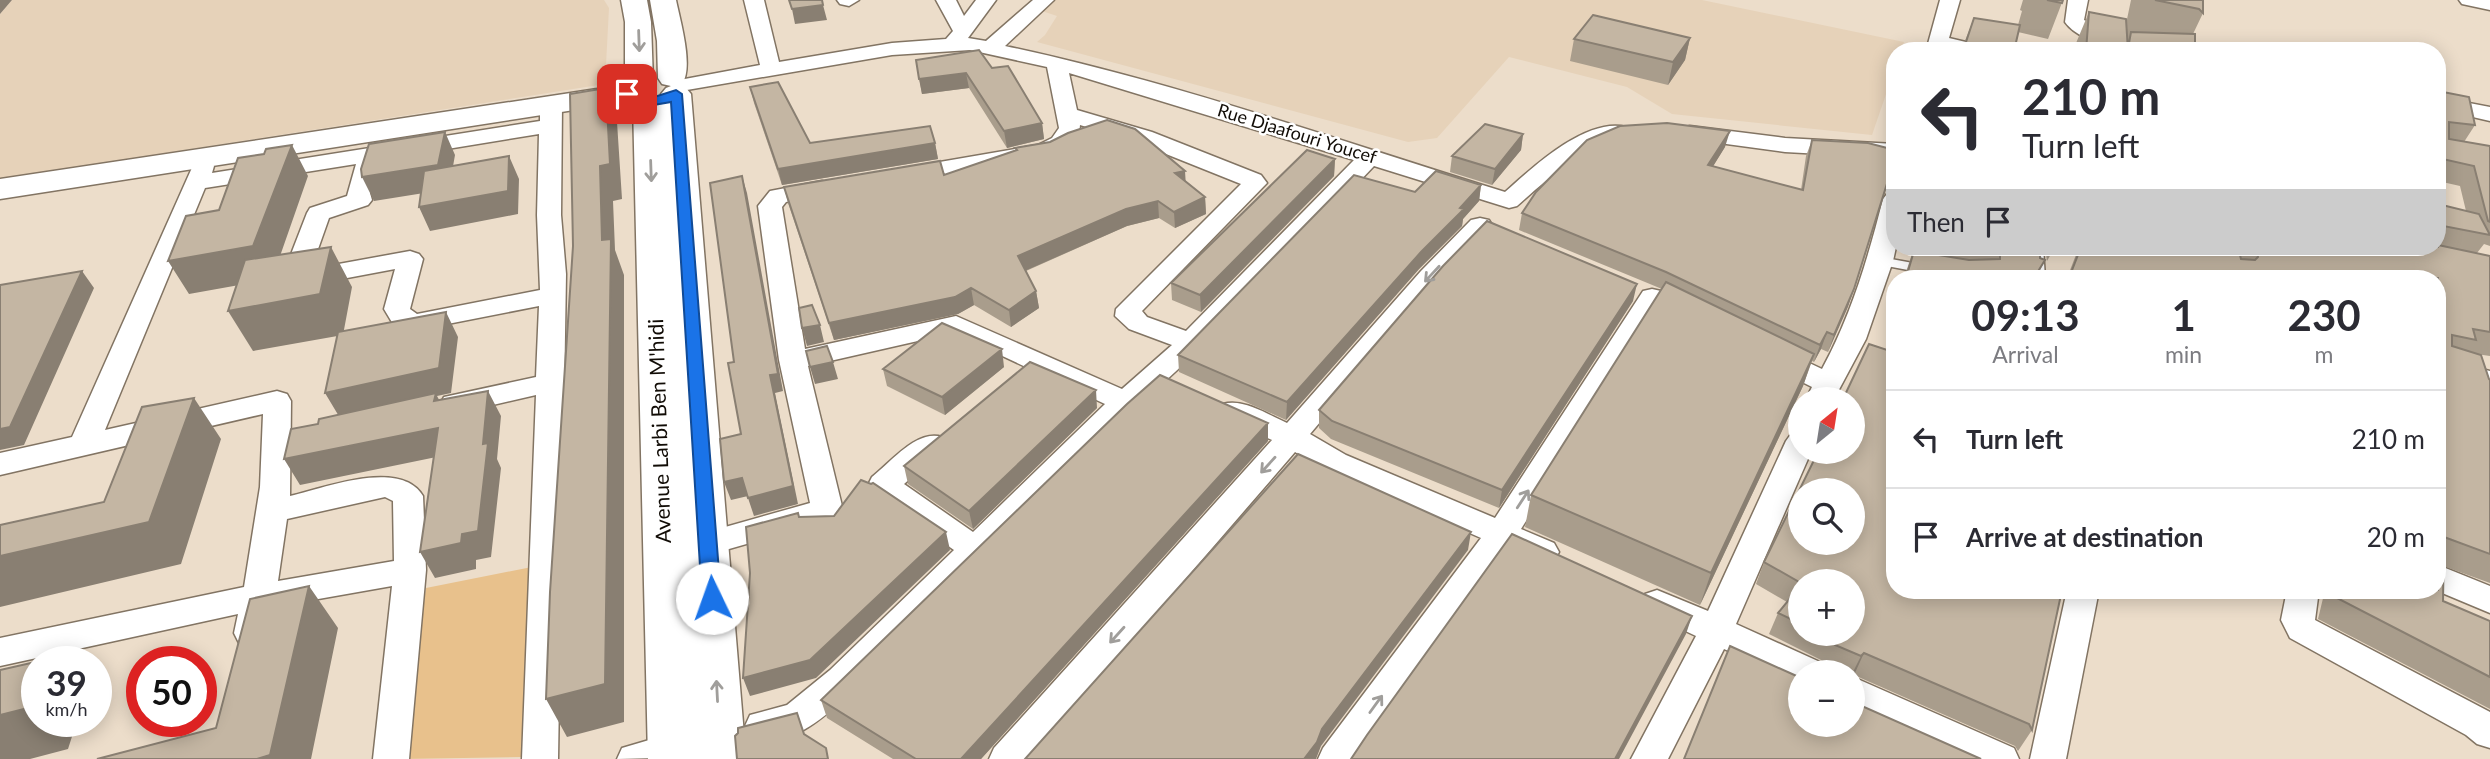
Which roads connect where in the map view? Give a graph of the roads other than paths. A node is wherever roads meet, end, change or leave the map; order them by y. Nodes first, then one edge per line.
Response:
1 (634, 0) edge
2 (663, 0) edge
3 (754, 0) edge
4 (946, 0) edge
5 (986, 0) edge
6 (1044, 0) edge
7 (1950, 0) edge
8 (2078, 0) edge
9 (2469, 0) edge
10 (2490, 4) edge
11 (958, 38) junction
12 (1938, 42) edge
13 (2133, 42) edge
14 (992, 47) junction
15 (1057, 63) junction
16 (771, 70) junction
17 (655, 90) junction
18 (2446, 105) edge
19 (1067, 114) junction
20 (2490, 114) edge
21 (550, 115) junction
22 (1638, 131) edge
23 (1673, 132) edge
24 (1886, 151) edge
25 (370, 155) junction
26 (1370, 157) junction
27 (202, 169) junction
28 (881, 178) edge
29 (841, 185) edge
30 (0, 189) edge
31 (1509, 201) junction
32 (1886, 236) edge
33 (1880, 261) junction
34 (1930, 270) edge
35 (552, 296) junction
36 (1652, 298) edge
37 (1191, 342) junction
38 (1752, 346) edge
39 (793, 360) junction
40 (2446, 364) edge
41 (2490, 376) edge
42 (550, 383) junction
43 (1179, 387) junction
44 (1817, 387) edge
45 (1826, 387) edge
46 (1125, 402) junction
47 (428, 410) edge
48 (954, 426) edge
49 (1292, 437) junction
50 (84, 444) junction
51 (0, 464) edge
52 (1791, 464) edge
53 (271, 511) junction
54 (1502, 533) junction
55 (708, 543) junction
56 (975, 549) junction
57 (1564, 561) edge
58 (410, 570) junction
59 (2446, 581) edge
60 (1628, 590) edge
61 (260, 597) junction
62 (2080, 599) edge
63 (2302, 599) edge
64 (2490, 600) edge
65 (1716, 630) junction
66 (0, 652) edge
67 (1788, 663) edge
68 (242, 670) edge
69 (1865, 697) edge
70 (2490, 733) edge
71 (720, 748) edge
72 (660, 756) edge
73 (391, 759) edge
74 (540, 759) edge
75 (1007, 759) edge
76 (1336, 759) edge
77 (1649, 759) edge
78 (2001, 759) edge
79 (2048, 759) edge

1 -> 17 main road, Avenue Larbi Ben M'hidi
2 - 17 main road, Avenue Larbi Ben M'hidi
3 - 16 street
4 - 11 street
5 - 11 street
6 - 14 street
7 - 12 street
8 - 13 street
9 - 10 street
11 - 14 street, Rue Djaafouri Youcef
11 - 16 street, Rue Djaafouri Youcef
14 - 15 street, Rue Djaafouri Youcef
15 - 19 street
15 - 26 street, Rue Djaafouri Youcef
16 - 17 street, Rue Djaafouri Youcef
17 - 21 main road
17 - 55 main road, Avenue Larbi Ben M'hidi
17 -> 72 main road, Avenue Larbi Ben M'hidi
18 - 20 street
19 - 28 street
19 - 37 street
21 - 25 street
21 - 27 main road
21 - 35 street
22 - 31 street
23 - 24 street
25 - 27 street
25 - 35 street
26 - 31 street, Rue Djaafouri Youcef
26 - 37 street
27 - 30 main road
27 - 50 street
29 - 39 street
31 -> 49 street
32 - 33 street
33 - 34 lane
33 - 45 street
35 - 42 street
54 -> 36 street
37 - 43 street
38 - 44 street
39 - 46 street
39 - 55 street
40 - 41 lane
42 - 47 street
42 - 74 street
43 - 46 street
43 - 49 street
46 - 56 street
48 - 56 street
49 - 54 street
49 -> 75 street
50 - 51 street
50 - 53 street
52 - 65 street
53 - 58 street
53 - 61 street
54 - 57 street
76 -> 54 street
71 -> 55 main road, Avenue Larbi Ben M'hidi
56 - 71 street
58 - 61 street
58 - 73 street
59 - 64 street
60 - 65 street
61 - 66 street
61 - 68 street
62 - 79 street
63 - 70 street
65 - 67 street
65 - 77 street
69 - 78 street
71 - 72 street

